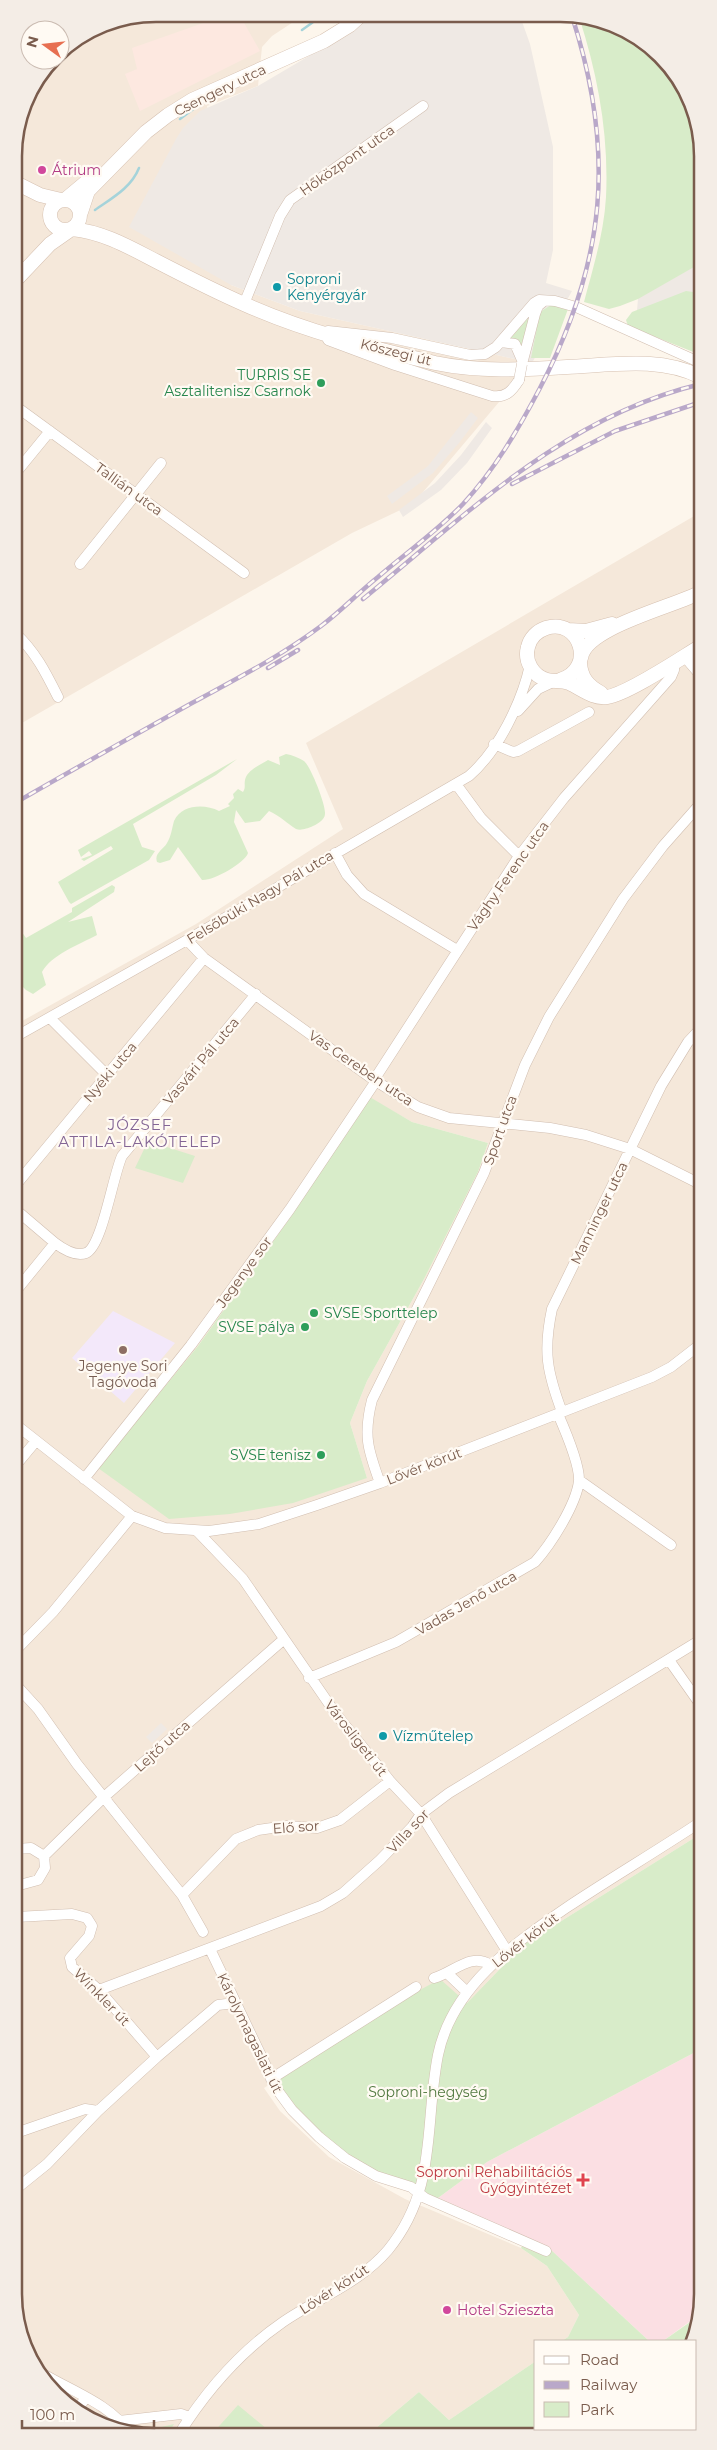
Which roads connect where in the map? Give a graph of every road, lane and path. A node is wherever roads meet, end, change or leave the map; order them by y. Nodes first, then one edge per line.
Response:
1 (348, 23) edge
2 (353, 23) edge
3 (423, 106) dead end
4 (23, 186) edge
5 (23, 189) edge
6 (63, 200) junction
7 (81, 213) junction
8 (51, 219) junction
9 (71, 230) junction
10 (111, 238) junction
11 (26, 267) junction
12 (23, 271) edge
13 (545, 300) junction
14 (244, 304) junction
15 (311, 328) junction
16 (501, 342) junction
17 (694, 360) edge
18 (522, 364) junction
19 (694, 375) edge
20 (23, 411) edge
21 (50, 431) junction
22 (161, 463) dead end
23 (23, 464) edge
24 (137, 495) junction
25 (80, 564) dead end
26 (244, 573) dead end
27 (694, 596) edge
28 (628, 621) junction
29 (568, 630) junction
30 (23, 640) edge
31 (694, 650) edge
32 (679, 659) junction
33 (580, 661) junction
34 (530, 665) junction
35 (694, 671) edge
36 (557, 680) junction
37 (58, 697) dead end
38 (608, 697) junction
39 (589, 712) dead end
40 (509, 721) junction
41 (494, 744) junction
42 (456, 784) junction
43 (694, 811) edge
44 (335, 853) junction
45 (519, 856) junction
46 (187, 940) junction
47 (457, 950) junction
48 (204, 958) junction
49 (256, 994) junction
50 (50, 1018) junction
51 (23, 1033) edge
52 (694, 1035) edge
53 (107, 1075) junction
54 (375, 1081) junction
55 (502, 1125) junction
56 (630, 1149) junction
57 (23, 1177) edge
58 (694, 1181) edge
59 (23, 1215) edge
60 (55, 1243) junction
61 (22, 1283) edge
62 (694, 1349) edge
63 (560, 1413) junction
64 (22, 1429) edge
65 (36, 1441) junction
66 (22, 1457) edge
67 (84, 1479) junction
68 (579, 1480) junction
69 (380, 1484) junction
70 (132, 1516) junction
71 (197, 1532) junction
72 (671, 1545) dead end
73 (283, 1640) junction
74 (22, 1644) edge
75 (694, 1644) edge
76 (669, 1660) junction
77 (309, 1678) junction
78 (22, 1692) edge
79 (694, 1695) edge
80 (390, 1781) junction
81 (104, 1797) junction
82 (421, 1814) junction
83 (694, 1826) edge
84 (22, 1849) edge
85 (44, 1856) junction
86 (22, 1884) edge
87 (182, 1895) junction
88 (22, 1917) edge
89 (203, 1932) dead end
90 (210, 1949) junction
91 (507, 1951) junction
92 (491, 1965) junction
93 (448, 1974) junction
94 (434, 1978) dead end
95 (416, 1988) dead end
96 (99, 1990) junction
97 (467, 1992) junction
98 (235, 2003) junction
99 (157, 2057) junction
100 (272, 2079) junction
101 (98, 2111) junction
102 (22, 2131) edge
103 (22, 2183) edge
104 (422, 2196) junction
105 (546, 2251) dead end
106 (62, 2388) edge
107 (82, 2403) edge
108 (189, 2417) junction
109 (120, 2421) joint
110 (183, 2428) edge

1 - 6 main road, Csengery utca
2 - 7 main road, Csengery utca
3 - 14 street, Hőközpont utca
4 - 6 main road
5 - 8 main road
6 - 7 main road
6 - 8 main road
7 - 9 main road
7 - 10 main road, Kőszegi út
8 - 9 main road
8 - 11 main road
9 - 10 main road, Kőszegi út
9 - 11 main road
10 - 14 main road, Kőszegi út
11 - 12 main road
13 - 16 street
13 - 17 street
13 - 18 street
14 - 15 main road, Kőszegi út
15 - 16 street
15 - 18 street, bridge
15 - 19 main road, Kőszegi út
16 - 18 street
20 - 21 street, Tallián utca
21 - 23 street
21 - 24 street, Tallián utca
22 - 24 street
24 - 25 street
24 - 26 street, Tallián utca
27 - 28 main road
28 - 29 main road
28 - 33 main road
29 - 33 main road
29 - 34 main road
30 - 37 street
31 - 32 main road
32 - 35 street
32 - 38 main road
32 - 45 street, Vághy Ferenc utca
33 - 36 main road
33 - 38 main road
34 - 36 main road
34 - 40 street
36 - 38 main road
36 - 40 street
39 - 41 street
40 - 41 street, Felsőbüki Nagy Pál utca
41 - 42 street, Felsőbüki Nagy Pál utca
42 - 44 street, Felsőbüki Nagy Pál utca
42 - 45 street
43 - 55 street, Sport utca
44 - 46 street, Felsőbüki Nagy Pál utca
44 - 47 street
45 - 47 street, Vághy Ferenc utca
46 - 48 street, Vas Gereben utca
46 - 50 street, Felsőbüki Nagy Pál utca
47 - 54 street, Vághy Ferenc utca
48 - 49 street, Vas Gereben utca
48 - 53 street, Nyéki utca
49 - 54 street, Vas Gereben utca
49 - 60 street, Vasvári Pál utca
50 - 51 street, Felsőbüki Nagy Pál utca
50 - 53 street
52 - 56 street, Manninger utca
53 - 57 street, Nyéki utca
54 - 55 street, Vas Gereben utca
54 - 67 street, Jegenye sor
55 - 56 street, Vas Gereben utca
55 - 69 street, Sport utca
56 - 58 street, Vas Gereben utca
56 - 63 street, Manninger utca
59 - 60 street, Vasvári Pál utca
60 - 61 street
62 - 63 street, Lővér körút
63 - 68 street
63 - 69 street, Lővér körút
64 - 65 street, Lővér körút
65 - 66 street
65 - 67 street, Lővér körút
67 - 70 street, Lővér körút
68 - 72 street
68 - 77 street, Vadas Jenő utca
69 - 71 street, Lővér körút
70 - 71 street, Lővér körút
70 - 74 street
71 - 73 street, Városligeti út
73 - 77 street, Városligeti út
73 - 81 street, Lejtő utca
75 - 76 street, Villa sor
76 - 79 street
76 - 82 street, Villa sor
77 - 80 street, Városligeti út
78 - 81 street
80 - 82 street, Városligeti út
80 - 87 street, Elő sor
81 - 85 street, Lejtő utca
81 - 87 street
82 - 90 street, Villa sor
82 - 91 street, Városligeti út
83 - 91 street, Lővér körút
84 - 85 street
85 - 86 street
87 - 89 street
88 - 96 street, Winkler út
90 - 96 street, Villa sor
90 - 98 street, Károlymagaslati út
91 - 92 street, Lővér körút
92 - 93 street
92 - 97 street, Lővér körút
93 - 94 street
93 - 97 street
95 - 100 street
96 - 99 street, Winkler út
97 - 104 street, Lővér körút
98 - 99 street
98 - 100 street, Károlymagaslati út
99 - 101 street
100 - 104 street, Károlymagaslati út
101 - 102 street
101 - 103 street
104 - 105 street, Károlymagaslati út
104 - 108 street, Lővér körút
106 - 107 street
107 - 109 street
108 - 109 street
108 - 110 street, Lővér körút

